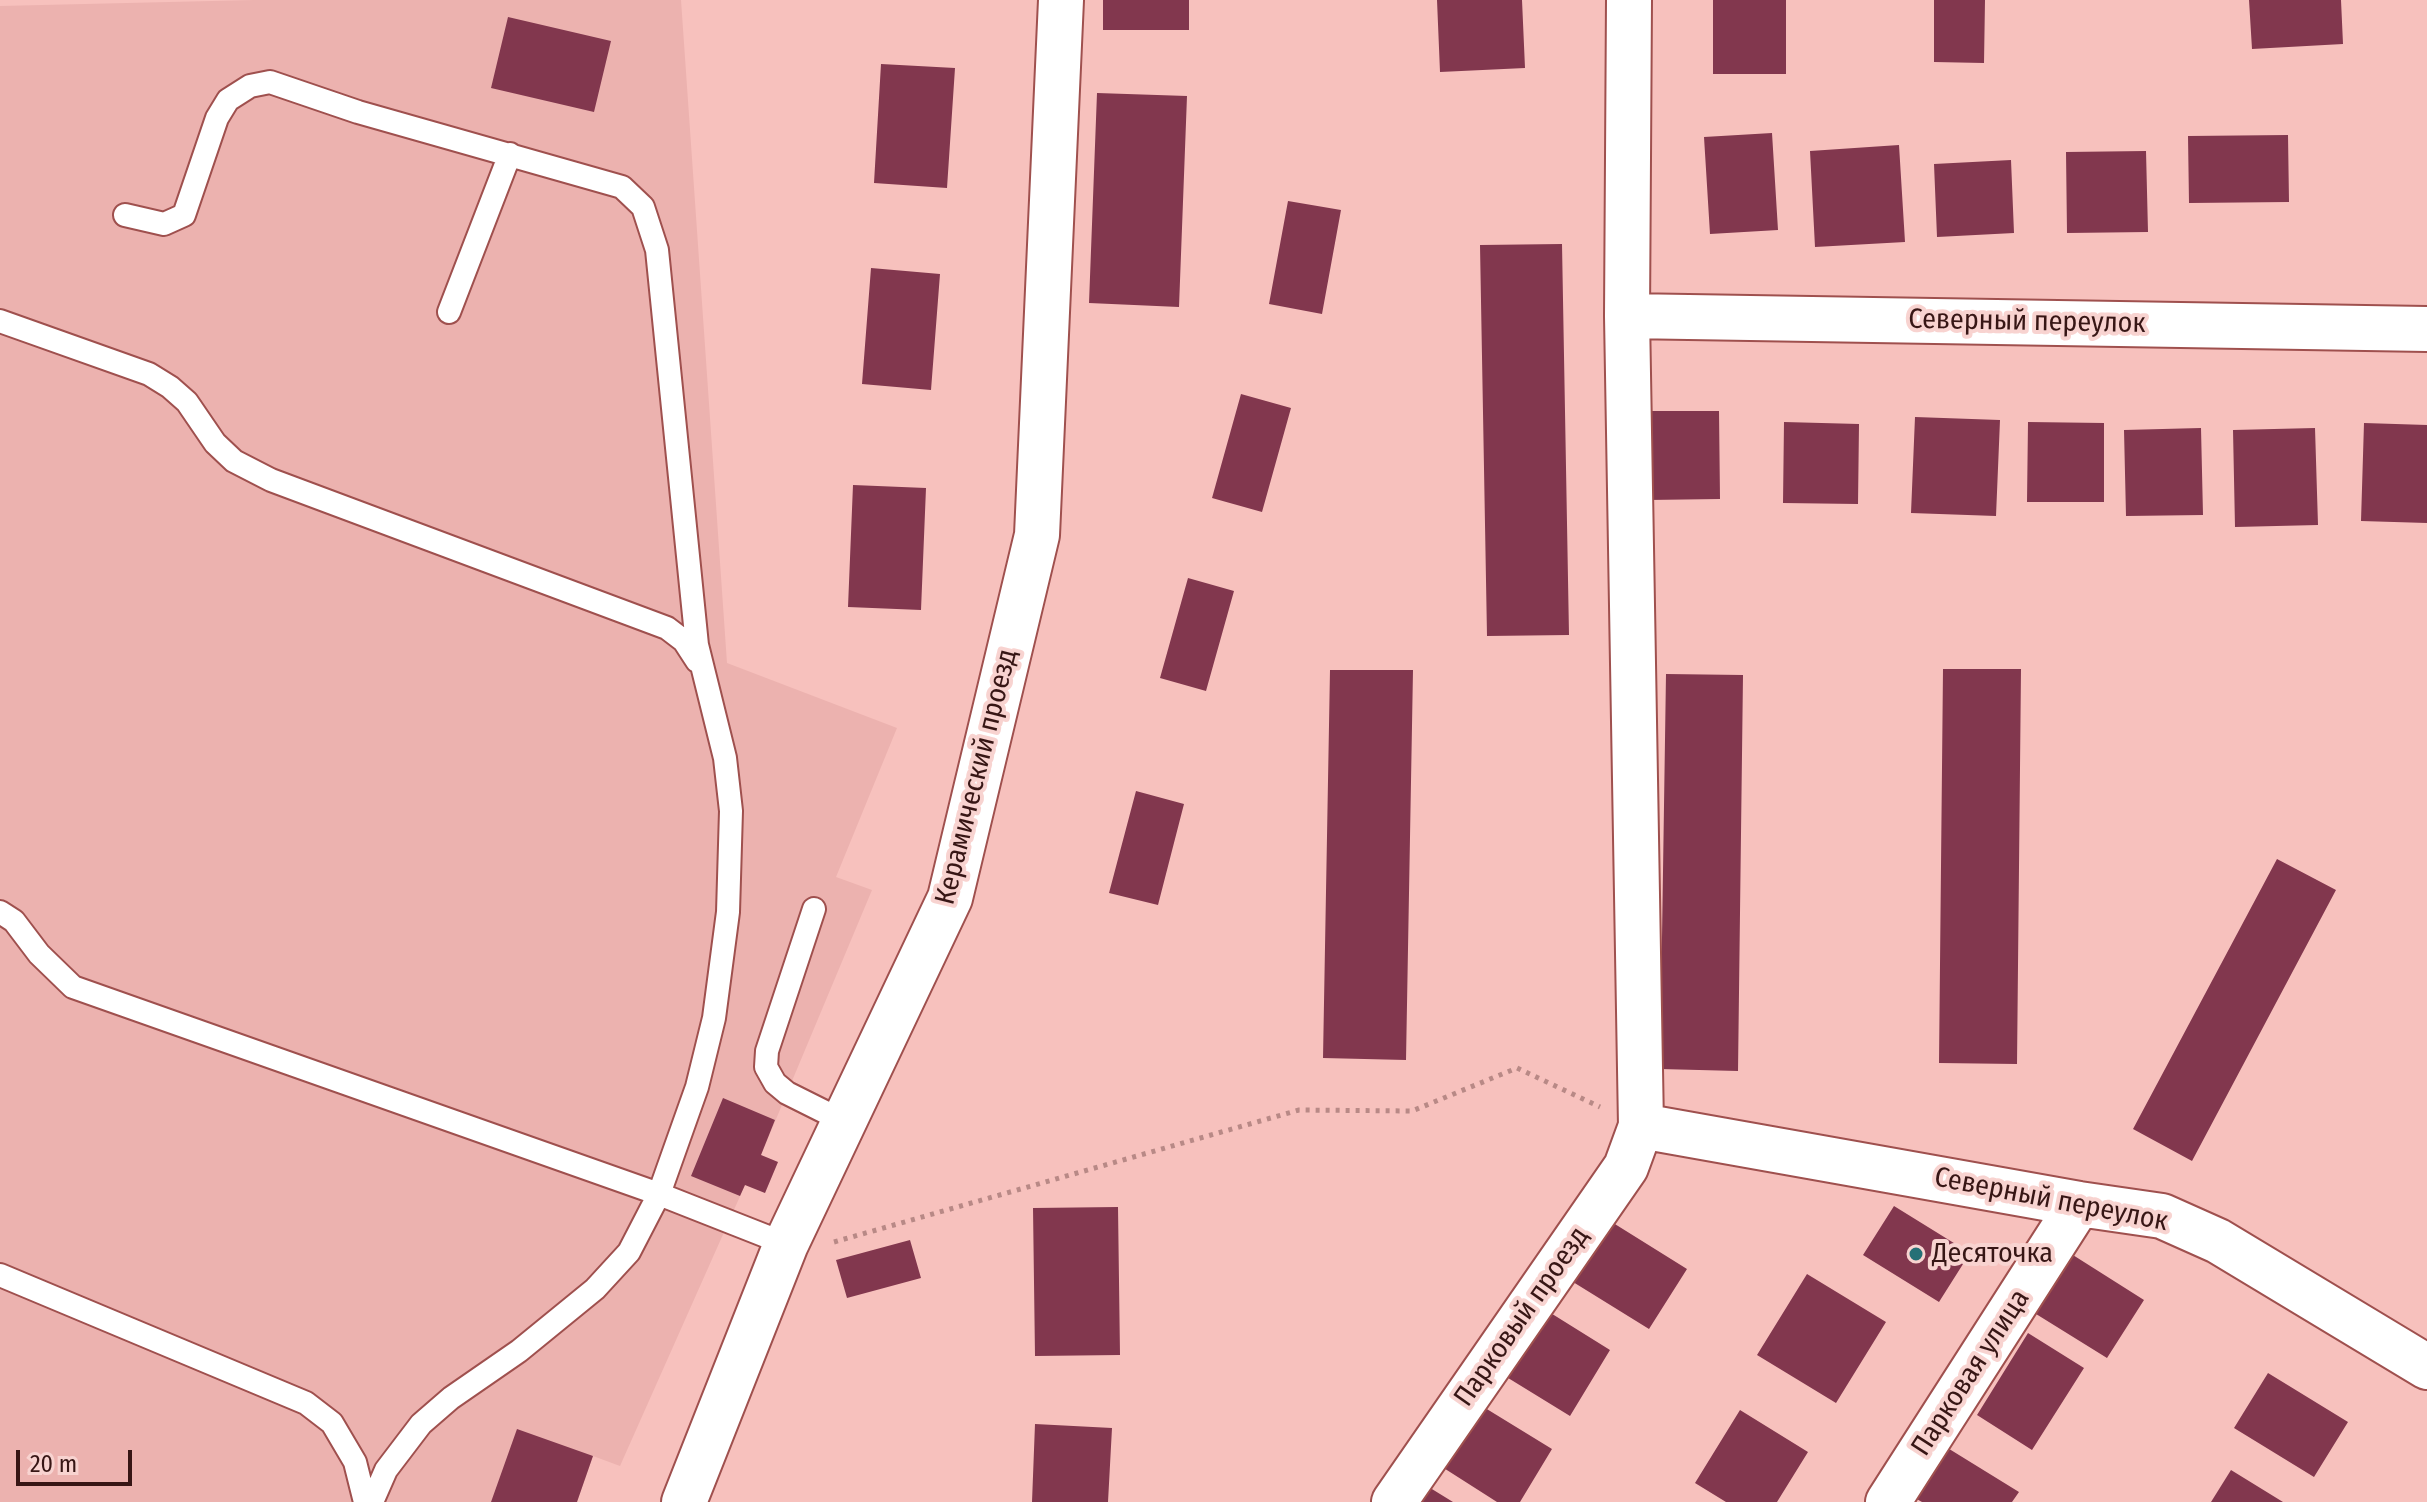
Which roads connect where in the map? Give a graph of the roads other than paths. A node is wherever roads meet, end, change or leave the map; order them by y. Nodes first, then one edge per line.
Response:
1 (1061, 0) edge
2 (1629, 0) edge
3 (510, 154) junction
4 (125, 215) dead end
5 (449, 312) dead end
6 (1627, 316) junction
7 (0, 321) edge
8 (2427, 329) edge
9 (705, 675) junction
10 (814, 909) dead end
11 (0, 912) edge
12 (845, 1122) junction
13 (1641, 1126) junction
14 (659, 1194) junction
15 (2079, 1204) junction
16 (789, 1239) junction
17 (0, 1275) edge
18 (2427, 1367) edge
19 (365, 1502) edge
20 (372, 1502) edge
21 (684, 1502) edge
22 (1394, 1502) edge
23 (1888, 1502) edge

1 - 12 street, Керамический проезд
2 - 6 street
3 - 4 lane
3 - 5 lane
3 - 9 lane
6 - 8 street, Северный переулок
6 - 13 street
7 - 9 lane
9 - 14 lane
10 - 12 lane
11 - 14 lane
12 - 16 street, Керамический проезд
13 - 15 street, Северный переулок
13 - 22 street, Парковый проезд
14 - 16 lane
14 - 20 lane
15 - 18 street, Северный переулок
15 - 23 street, Парковая улица
16 - 21 street, Керамический проезд
17 - 19 lane

